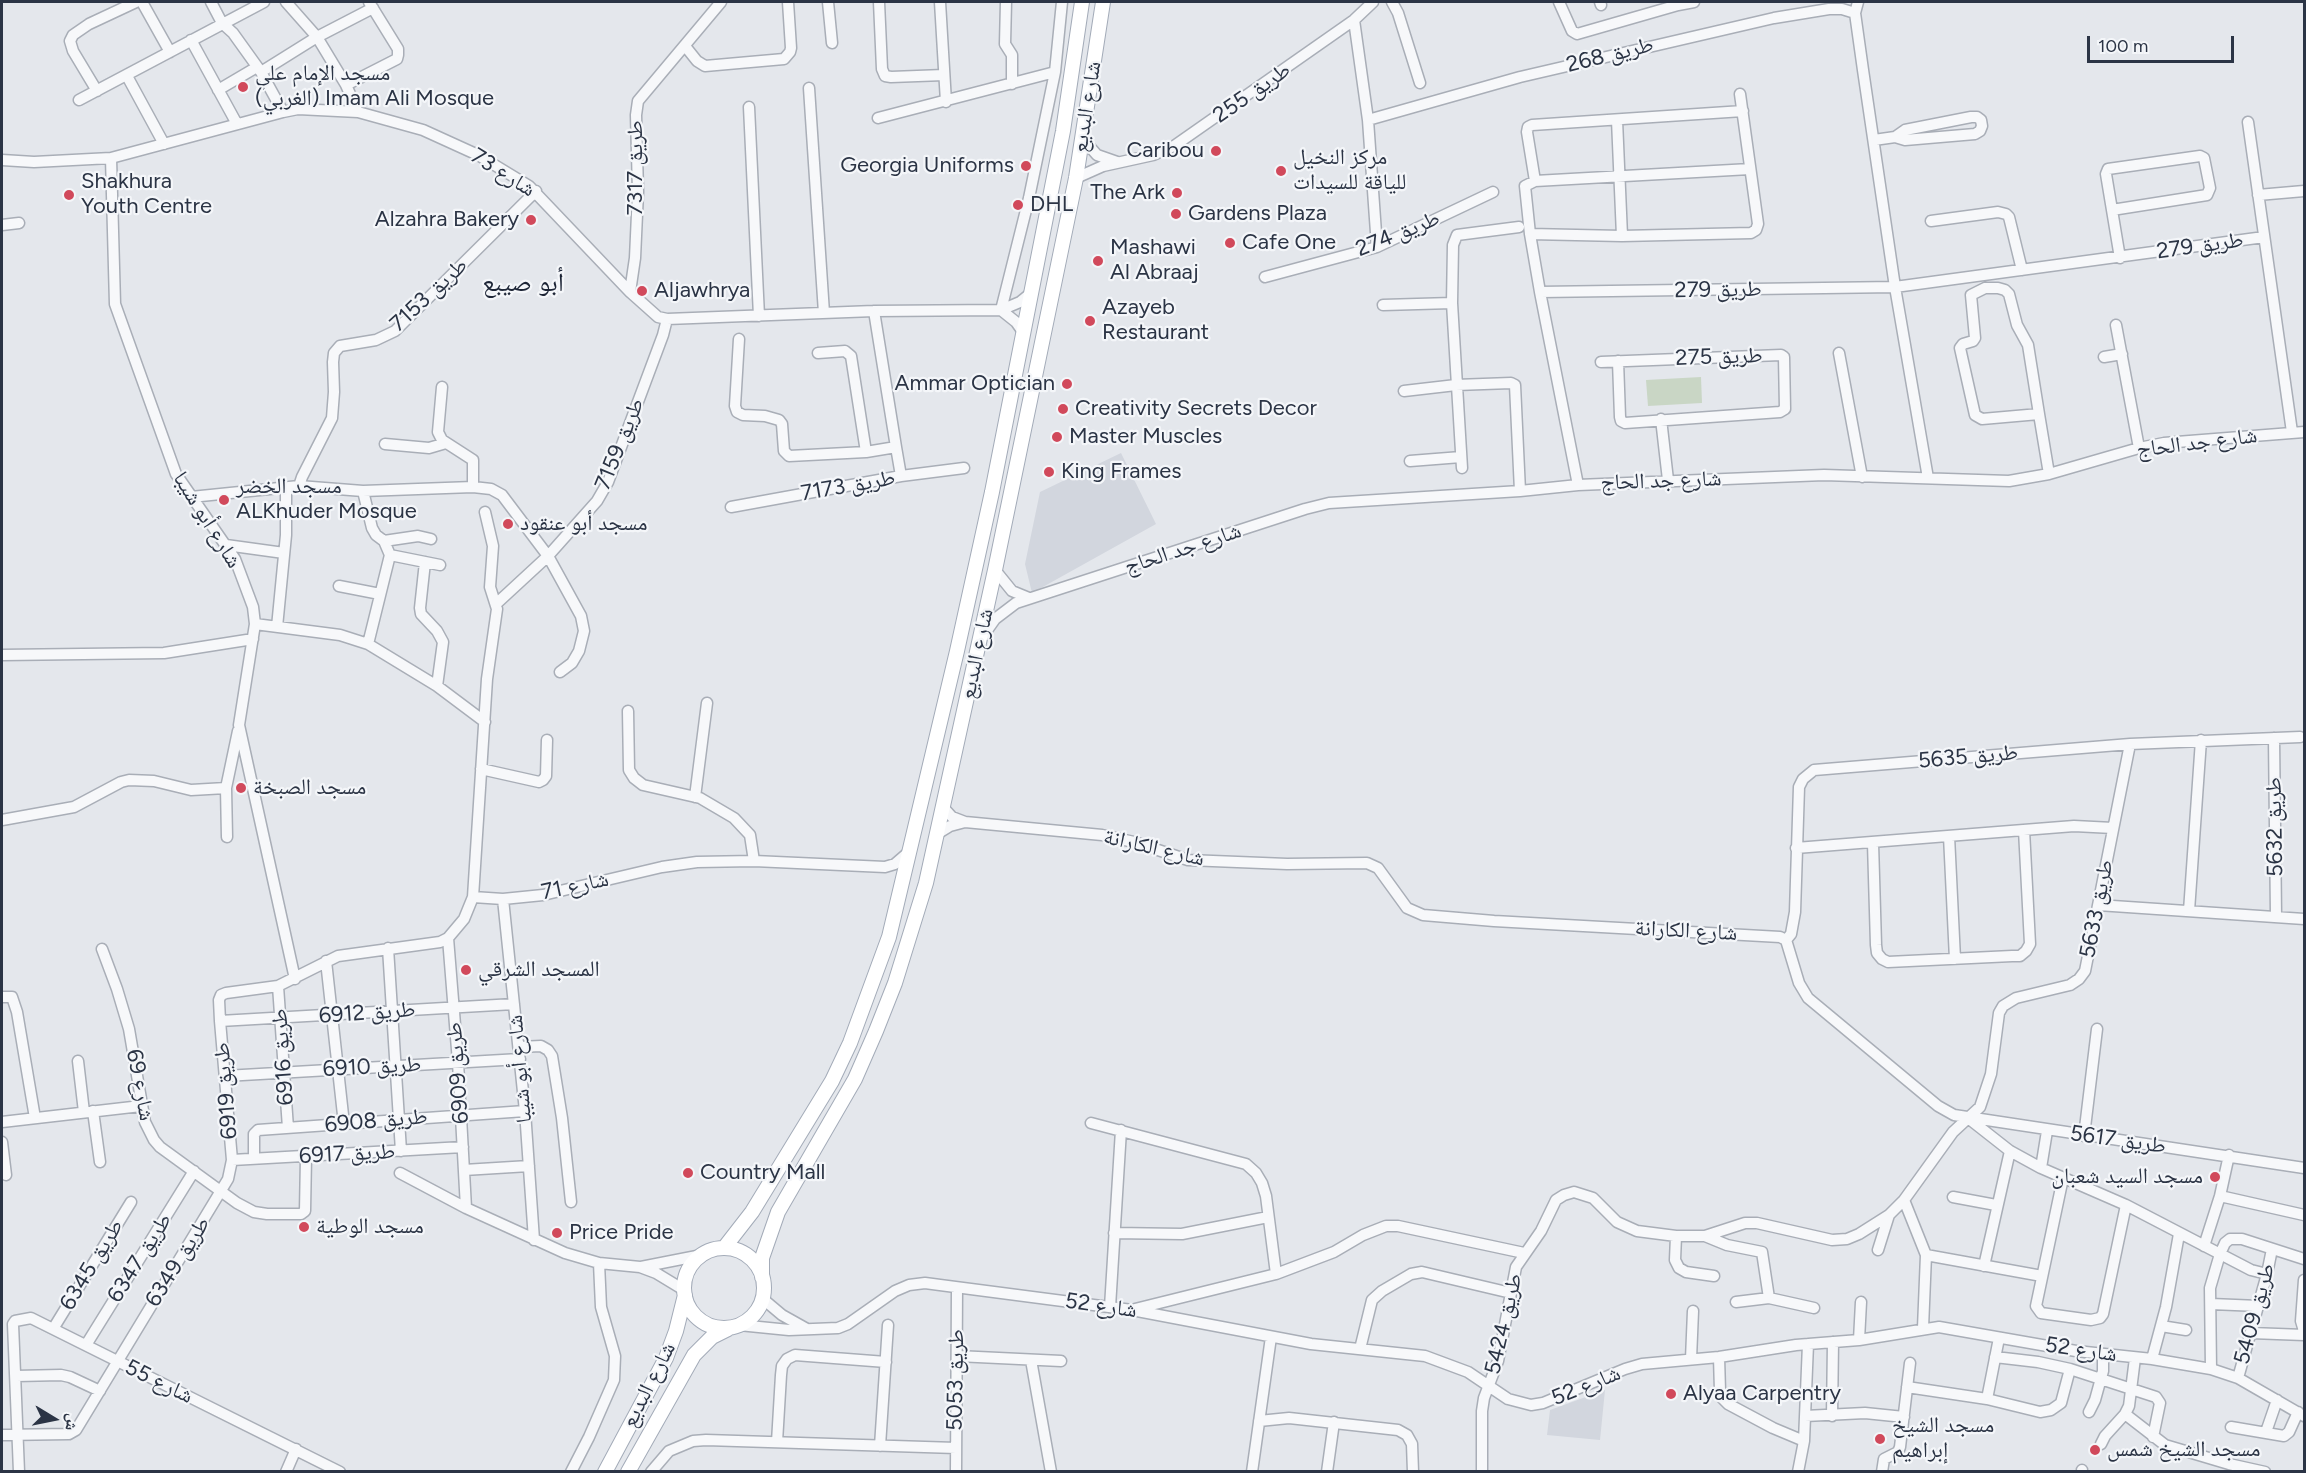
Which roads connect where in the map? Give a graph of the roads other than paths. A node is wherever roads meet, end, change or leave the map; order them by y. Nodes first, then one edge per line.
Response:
1 (136, 2) edge
2 (142, 2) edge
3 (211, 2) edge
4 (264, 2) edge
5 (286, 2) edge
6 (722, 2) edge
7 (828, 2) edge
8 (879, 2) edge
9 (940, 2) edge
10 (1006, 2) edge
11 (1062, 2) edge
12 (1083, 2) edge
13 (1103, 2) edge
14 (1373, 2) edge
15 (1392, 2) edge
16 (1558, 2) edge
17 (1694, 2) edge
18 (1858, 2) edge
19 (788, 3) edge
20 (1677, 3) edge
21 (371, 5) edge
22 (1855, 13) junction
23 (1354, 20) junction
24 (222, 23) junction
25 (317, 37) junction
26 (191, 40) junction
27 (832, 43) dead end
28 (685, 46) junction
29 (170, 52) junction
30 (259, 69) junction
31 (1055, 72) junction
32 (944, 75) junction
33 (127, 76) junction
34 (1420, 83) dead end
35 (1012, 84) junction
36 (346, 85) junction
37 (809, 88) dead end
38 (218, 90) junction
39 (97, 91) junction
40 (1740, 94) dead end
41 (79, 100) dead end
42 (946, 102) junction
43 (749, 107) dead end
44 (1743, 111) junction
45 (284, 112) junction
46 (358, 112) junction
47 (878, 118) dead end
48 (1960, 119) junction
49 (1368, 120) junction
50 (1617, 120) junction
51 (2248, 122) dead end
52 (237, 124) junction
53 (1923, 126) junction
54 (1964, 135) junction
55 (1895, 137) junction
56 (1924, 138) junction
57 (1083, 139) junction
58 (1874, 140) junction
59 (164, 144) junction
60 (111, 158) junction
61 (2, 160) edge
62 (1118, 162) junction
63 (1750, 169) junction
64 (1619, 176) junction
65 (1076, 178) junction
66 (1535, 181) junction
67 (536, 191) junction
68 (2304, 191) edge
69 (1493, 192) dead end
70 (2258, 195) junction
71 (2112, 210) junction
72 (1931, 222) dead end
73 (19, 223) dead end
74 (2, 225) edge
75 (1519, 227) dead end
76 (1530, 234) junction
77 (1622, 236) junction
78 (2264, 237) junction
79 (1377, 247) junction
80 (2120, 258) junction
81 (2022, 270) junction
82 (1264, 277) dead end
83 (1895, 287) junction
84 (630, 292) junction
85 (1540, 292) junction
86 (1031, 293) junction
87 (1452, 303) junction
88 (1383, 305) dead end
89 (1001, 310) junction
90 (874, 311) junction
91 (824, 313) junction
92 (759, 316) junction
93 (667, 319) junction
94 (2116, 325) dead end
95 (1023, 332) junction
96 (739, 339) dead end
97 (818, 353) dead end
98 (1839, 353) dead end
99 (2121, 354) junction
100 (2104, 357) dead end
101 (1618, 361) junction
102 (1601, 362) dead end
103 (1456, 385) junction
104 (441, 387) dead end
105 (1404, 391) dead end
106 (2039, 414) junction
107 (1661, 419) junction
108 (2292, 432) junction
109 (2304, 432) edge
110 (446, 443) junction
111 (385, 444) dead end
112 (896, 447) junction
113 (2139, 448) junction
114 (866, 452) junction
115 (1410, 460) dead end
116 (964, 468) dead end
117 (2049, 474) junction
118 (901, 477) junction
119 (1862, 477) junction
120 (1928, 478) junction
121 (1668, 480) junction
122 (1578, 485) junction
123 (299, 486) junction
124 (473, 487) junction
125 (286, 488) junction
126 (363, 491) junction
127 (1520, 491) junction
128 (191, 496) junction
129 (731, 507) dead end
130 (485, 512) dead end
131 (431, 538) dead end
132 (384, 541) junction
133 (226, 545) junction
134 (284, 553) junction
135 (390, 555) junction
136 (548, 556) junction
137 (425, 562) junction
138 (440, 565) dead end
139 (995, 570) junction
140 (339, 586) dead end
141 (380, 594) junction
142 (1029, 598) junction
143 (496, 604) junction
144 (255, 624) junction
145 (277, 627) junction
146 (254, 639) junction
147 (980, 641) junction
148 (368, 644) junction
149 (2, 655) edge
150 (560, 672) dead end
151 (437, 686) junction
152 (707, 703) dead end
153 (628, 711) dead end
154 (485, 722) junction
155 (239, 725) junction
156 (2301, 737) dead end
157 (2274, 738) junction
158 (547, 740) dead end
159 (2201, 740) junction
160 (2130, 744) junction
161 (481, 769) junction
162 (226, 788) junction
163 (696, 797) junction
164 (942, 807) junction
165 (2, 820) edge
166 (965, 822) junction
167 (2113, 828) junction
168 (2024, 830) junction
169 (937, 834) junction
170 (1949, 836) junction
171 (227, 837) dead end
172 (1873, 843) junction
173 (1796, 848) junction
174 (910, 851) junction
175 (754, 861) junction
176 (885, 867) junction
177 (902, 889) junction
178 (473, 897) junction
179 (503, 899) junction
180 (2098, 905) junction
181 (2188, 910) junction
182 (2276, 916) junction
183 (2304, 919) edge
184 (448, 938) junction
185 (1786, 940) junction
186 (388, 948) junction
187 (102, 949) dead end
188 (1955, 959) junction
189 (326, 961) junction
190 (295, 979) junction
191 (278, 986) junction
192 (2, 997) edge
193 (514, 1004) junction
194 (454, 1007) junction
195 (393, 1011) junction
196 (332, 1015) junction
197 (280, 1018) junction
198 (220, 1022) junction
199 (2097, 1029) dead end
200 (519, 1053) junction
201 (78, 1061) dead end
202 (458, 1062) junction
203 (396, 1065) junction
204 (338, 1069) junction
205 (284, 1072) junction
206 (225, 1076) junction
207 (141, 1106) junction
208 (525, 1111) junction
209 (89, 1112) junction
210 (461, 1114) junction
211 (35, 1118) junction
212 (1968, 1118) junction
213 (399, 1119) junction
214 (2, 1122) edge
215 (1091, 1123) dead end
216 (344, 1124) junction
217 (288, 1128) junction
218 (1121, 1130) junction
219 (2047, 1131) junction
220 (2084, 1136) junction
221 (2, 1142) edge
222 (463, 1148) junction
223 (401, 1151) junction
224 (2010, 1151) junction
225 (2229, 1155) junction
226 (306, 1157) junction
227 (254, 1158) junction
228 (232, 1160) junction
229 (100, 1162) dead end
230 (529, 1166) junction
231 (2041, 1168) junction
232 (2304, 1168) edge
233 (464, 1170) junction
234 (194, 1171) junction
235 (400, 1173) dead end
236 (6, 1175) dead end
237 (2063, 1178) junction
238 (222, 1191) junction
239 (2220, 1196) junction
240 (1953, 1197) dead end
241 (1904, 1200) junction
242 (130, 1202) dead end
243 (571, 1202) dead end
244 (1996, 1205) junction
245 (2126, 1205) junction
246 (466, 1208) junction
247 (1890, 1215) junction
248 (2304, 1215) edge
249 (1268, 1217) junction
250 (1114, 1233) junction
251 (2180, 1234) junction
252 (1676, 1236) junction
253 (1705, 1236) junction
254 (534, 1240) junction
255 (2204, 1246) junction
256 (724, 1248) junction
257 (2272, 1249) junction
258 (1878, 1250) dead end
259 (1524, 1253) junction
260 (2220, 1254) junction
261 (702, 1255) junction
262 (1926, 1255) junction
263 (2304, 1259) edge
264 (600, 1263) junction
265 (1984, 1266) junction
266 (640, 1267) junction
267 (1276, 1274) junction
268 (2267, 1274) junction
269 (1714, 1276) dead end
270 (2042, 1276) junction
271 (762, 1277) junction
272 (2304, 1280) edge
273 (957, 1288) junction
274 (684, 1292) junction
275 (1511, 1293) junction
276 (762, 1299) junction
277 (1769, 1299) junction
278 (1736, 1302) dead end
279 (1861, 1302) dead end
280 (2211, 1304) junction
281 (2259, 1306) junction
282 (1110, 1307) junction
283 (1814, 1308) dead end
284 (1132, 1310) junction
285 (1693, 1311) dead end
286 (888, 1325) dead end
287 (2161, 1326) junction
288 (735, 1327) junction
289 (1923, 1328) junction
290 (53, 1329) junction
291 (807, 1329) junction
292 (2186, 1330) dead end
293 (2251, 1333) junction
294 (2304, 1333) edge
295 (1271, 1337) junction
296 (1998, 1338) junction
297 (1859, 1340) junction
298 (1833, 1341) junction
299 (1808, 1344) junction
300 (86, 1346) junction
301 (1360, 1349) junction
302 (2103, 1354) junction
303 (957, 1356) junction
304 (1719, 1357) junction
305 (1995, 1357) junction
306 (2135, 1358) junction
307 (1691, 1359) junction
308 (2152, 1359) junction
309 (1031, 1360) junction
310 (117, 1361) junction
311 (1061, 1361) dead end
312 (886, 1362) junction
313 (1910, 1363) dead end
314 (2070, 1369) junction
315 (2211, 1369) junction
316 (16, 1376) junction
317 (2238, 1378) junction
318 (2100, 1379) junction
319 (1489, 1386) junction
320 (1908, 1387) junction
321 (2131, 1389) junction
322 (100, 1391) junction
323 (1987, 1399) junction
324 (2277, 1400) junction
325 (2089, 1412) dead end
326 (2125, 1414) junction
327 (2301, 1414) edge
328 (1805, 1416) junction
329 (1832, 1416) junction
330 (1904, 1417) junction
331 (1259, 1421) junction
332 (1334, 1422) junction
333 (2231, 1426) dead end
334 (2266, 1432) junction
335 (18, 1434) junction
336 (2, 1435) edge
337 (2153, 1437) junction
338 (1804, 1441) junction
339 (777, 1442) junction
340 (2101, 1444) dead end
341 (880, 1446) junction
342 (956, 1448) junction
343 (296, 1449) junction
344 (2228, 1468) edge
345 (19, 1472) edge
346 (286, 1472) edge
347 (340, 1472) edge
348 (570, 1472) edge
349 (605, 1472) edge
350 (628, 1472) edge
351 (651, 1472) edge
352 (956, 1472) edge
353 (1051, 1472) edge
354 (1252, 1472) edge
355 (1327, 1472) edge
356 (1413, 1472) edge
357 (1482, 1472) edge
358 (1798, 1472) edge
359 (1882, 1472) edge
360 (2265, 1472) edge

1 - 39 street
2 - 29 street
3 - 24 street
4 - 24 street
5 - 25 street
6 - 28 street, طريق 7317
7 - 27 street
8 - 32 street
9 - 32 street
10 - 35 street
11 - 31 street
12 - 86 main road, شارع البديع
13 - 57 main road, شارع البديع
14 - 23 street, طريق 255
15 - 34 street
16 - 20 street
17 - 20 street
18 - 22 street
19 - 28 street
21 - 25 street
21 - 36 street
22 - 49 street, طريق 268
22 - 58 street
23 - 49 street
23 - 62 street, طريق 255
24 - 26 street
24 - 30 street
25 - 30 street
25 - 36 street
26 - 29 street
26 - 38 street
28 - 84 street, طريق 7317
29 - 33 street
30 - 38 street
30 - 45 street
31 - 35 street
31 - 89 street
32 - 42 street
33 - 39 street
33 - 59 street
35 - 42 street
36 - 46 street
37 - 91 street
38 - 52 street
39 - 41 street
40 - 44 street
42 - 47 street
43 - 92 street
44 - 50 street
44 - 63 street
45 - 46 street, شارع 73
45 - 52 street, شارع 73
46 - 67 street, شارع 73
48 - 53 street
48 - 54 street
48 - 54 street
49 - 79 street
50 - 64 street
50 - 66 street
51 - 70 street, طريق 279
52 - 59 street, شارع 73
53 - 55 street
53 - 56 street
54 - 56 street
55 - 56 street
55 - 58 street
57 - 62 street
57 - 65 main road, شارع البديع
58 - 83 street
59 - 60 street, شارع 73
60 - 61 street, شارع 73
60 - 128 street, شارع أبو شيبا
62 - 65 street, طريق 255
63 - 64 street
63 - 77 street
64 - 66 street
64 - 77 street
65 - 139 main road, شارع البديع
66 - 76 street
67 - 84 street, شارع 73
67 - 123 street, طريق 7153
68 - 70 street
69 - 79 street, طريق 274
70 - 78 street, طريق 279
71 - 71 street
71 - 80 street
72 - 81 street
73 - 74 street
75 - 87 street
76 - 77 street
76 - 85 street
78 - 80 street, طريق 279
78 - 108 street
79 - 82 street, طريق 274
80 - 81 street, طريق 279
81 - 83 street, طريق 279
83 - 85 street, طريق 279
83 - 120 street
84 - 93 street, شارع 73
85 - 122 street
86 - 89 street
86 - 95 main road, شارع البديع
87 - 88 street
87 - 103 street
89 - 90 street
89 - 95 street
90 - 91 street
90 - 112 street
91 - 92 street
92 - 93 street
93 - 136 street, طريق 7159
94 - 99 street
95 - 174 main road, شارع البديع
96 - 114 street
97 - 114 street
98 - 119 street
99 - 100 street
99 - 113 street
101 - 102 street, طريق 275
101 - 107 street, طريق 275
101 - 107 street, طريق 275
103 - 105 street
103 - 115 street
103 - 127 street
104 - 110 street
106 - 106 street
106 - 117 street
107 - 121 street
108 - 109 street, شارع جد الحاج
108 - 113 street, شارع جد الحاج
110 - 111 street
110 - 124 street
112 - 114 street
112 - 118 street
113 - 117 street, شارع جد الحاج
116 - 118 street, طريق 7173
117 - 120 street, شارع جد الحاج
118 - 129 street, طريق 7173
119 - 120 street, شارع جد الحاج
119 - 121 street, شارع جد الحاج
121 - 122 street, شارع جد الحاج
122 - 127 street, شارع جد الحاج
123 - 125 street
123 - 126 street
124 - 126 street
124 - 136 street
125 - 128 street
125 - 134 street
126 - 132 street
127 - 142 street, شارع جد الحاج
128 - 133 street, شارع أبو شيبا
130 - 143 street
131 - 132 street
132 - 135 street
133 - 134 street
133 - 144 street, شارع أبو شيبا
134 - 145 street
135 - 137 street
135 - 141 street
136 - 143 street, طريق 7159
136 - 150 street
137 - 138 street
137 - 151 street
139 - 142 street
139 - 147 main road, شارع البديع
140 - 141 street
141 - 148 street
142 - 147 street, شارع جد الحاج
143 - 154 street
144 - 145 street
144 - 146 street
145 - 148 street
146 - 149 street
146 - 155 street
147 - 164 main road, شارع البديع
148 - 151 street
151 - 154 street
152 - 163 street
153 - 163 street
154 - 161 street
155 - 162 street
155 - 190 street
156 - 157 street, طريق 5635
157 - 159 street, طريق 5635
157 - 182 street, طريق 5632
158 - 161 street
159 - 160 street, طريق 5635
159 - 181 street
160 - 167 street, طريق 5633
160 - 173 street, طريق 5635
161 - 178 street
162 - 165 street
162 - 171 street
163 - 175 street
164 - 166 street, شارع الكارانة
164 - 169 main road, شارع البديع
166 - 169 street, شارع الكارانة
166 - 185 street, شارع الكارانة
167 - 168 street
167 - 180 street, طريق 5633
168 - 170 street
168 - 188 street
169 - 271 main road, شارع البديع
170 - 172 street
170 - 188 street
172 - 173 street
172 - 188 street
173 - 185 street, طريق 5635
174 - 176 street
174 - 177 main road, شارع البديع
175 - 176 street, شارع 71
175 - 179 street, شارع 71
176 - 177 street
177 - 256 main road, شارع البديع
178 - 179 street, شارع 71
178 - 184 street
179 - 193 street, شارع أبو شيبا
180 - 181 street
180 - 212 street, طريق 5633
181 - 182 street
182 - 183 street
184 - 186 street
184 - 194 street, طريق 6909
185 - 212 street
186 - 189 street
186 - 195 street
187 - 207 street, شارع 69
189 - 190 street
189 - 196 street
190 - 191 street
191 - 197 street, طريق 6916
191 - 198 street
192 - 211 street
193 - 194 street, طريق 6912
193 - 200 street, شارع أبو شيبا
194 - 195 street, طريق 6912
194 - 202 street, طريق 6909
195 - 196 street, طريق 6912
195 - 203 street
196 - 197 street, طريق 6912
196 - 204 street
197 - 198 street, طريق 6912
197 - 205 street, طريق 6916
198 - 206 street, طريق 6919
199 - 220 street
200 - 202 street, طريق 6910
200 - 208 street, شارع أبو شيبا
200 - 243 street, طريق 6910
201 - 209 street
202 - 203 street, طريق 6910
202 - 210 street, طريق 6909
203 - 204 street, طريق 6910
203 - 213 street
204 - 205 street, طريق 6910
204 - 216 street
205 - 206 street, طريق 6910
205 - 217 street, طريق 6916
206 - 228 street, طريق 6919
207 - 209 street
207 - 234 street, شارع 69
208 - 210 street, طريق 6908
208 - 230 street, شارع أبو شيبا
209 - 211 street
209 - 229 street
210 - 213 street, طريق 6908
210 - 222 street, طريق 6909
211 - 214 street
212 - 219 street, طريق 5617
212 - 224 street
212 - 241 street
213 - 216 street, طريق 6908
213 - 223 street
215 - 218 street
216 - 217 street, طريق 6908
217 - 227 street, طريق 6908
218 - 249 street
218 - 250 street
219 - 220 street, طريق 5617
219 - 231 street
220 - 225 street, طريق 5617
221 - 236 street
222 - 223 street, طريق 6917
222 - 233 street, طريق 6909
223 - 226 street, طريق 6917
224 - 231 street
224 - 244 street
225 - 232 street, طريق 5617
225 - 239 street
226 - 227 street, طريق 6917
226 - 238 street, شارع 69
227 - 228 street, طريق 6917
228 - 238 street, طريق 6349
230 - 233 street
230 - 254 street, شارع أبو شيبا
231 - 237 street
233 - 246 street, طريق 6909
234 - 238 street, شارع 69
234 - 300 street, طريق 6347
235 - 246 street
237 - 245 street
237 - 270 street
238 - 310 street, طريق 6349
239 - 248 street
239 - 255 street
240 - 244 street
241 - 247 street
241 - 262 street
242 - 290 street, طريق 6345
244 - 265 street
245 - 251 street
245 - 270 street
246 - 254 street
247 - 253 street, طريق 5424
247 - 258 street
249 - 250 street
249 - 267 street
250 - 282 street
251 - 255 street
251 - 287 street
252 - 253 street, طريق 5424
252 - 259 street, طريق 5424
252 - 269 street
253 - 277 street
254 - 264 street
255 - 260 street
256 - 261 main road
256 - 271 main road
257 - 260 street
257 - 263 street
257 - 268 street, طريق 5409
259 - 267 street
259 - 275 street, طريق 5424
260 - 268 street
260 - 280 street
261 - 266 street
261 - 274 main road
262 - 265 street
262 - 289 street
264 - 266 street
264 - 348 street
265 - 270 street
266 - 274 street
267 - 284 street
268 - 281 street, طريق 5409
271 - 276 main road
272 - 294 street
273 - 282 street, شارع 52
273 - 291 street, شارع 52
273 - 303 street, طريق 5053
274 - 288 main road
274 - 349 main road, شارع البديع
275 - 301 street
275 - 319 street, طريق 5424
276 - 288 main road
276 - 291 street
277 - 278 street
277 - 283 street
279 - 297 street
280 - 281 street
280 - 315 street
281 - 293 street, طريق 5409
282 - 284 street, شارع 52
284 - 295 street, شارع 52
285 - 307 street
286 - 312 street
287 - 292 street
287 - 308 street
288 - 291 street, شارع 52
288 - 350 main road, شارع البديع
289 - 296 street, شارع 52
289 - 297 street, شارع 52
290 - 300 street
290 - 316 street
293 - 294 street
293 - 317 street, طريق 5409
295 - 301 street, شارع 52
295 - 331 street
296 - 302 street, شارع 52
296 - 305 street
297 - 298 street, شارع 52
298 - 299 street, شارع 52
298 - 329 street
299 - 304 street, شارع 52
299 - 328 street
300 - 310 street
301 - 319 street, شارع 52
302 - 306 street, شارع 52
302 - 318 street
303 - 309 street
303 - 342 street, طريق 5053
304 - 307 street, شارع 52
304 - 338 street
305 - 314 street
305 - 323 street
306 - 308 street, شارع 52
306 - 321 street
307 - 319 street, شارع 52
308 - 315 street, شارع 52
309 - 311 street
309 - 353 street
310 - 322 street, شارع 55
310 - 343 street, شارع 55
312 - 339 street
312 - 341 street
313 - 320 street
314 - 318 street
314 - 323 street
315 - 317 street, شارع 52
316 - 322 street
316 - 335 street
317 - 324 street, شارع 52
318 - 321 street
318 - 325 street
319 - 357 street, طريق 5424
320 - 323 street
320 - 330 street
321 - 326 street
321 - 337 street
322 - 335 street, شارع 55
324 - 327 street, شارع 52
324 - 334 street
326 - 337 street
326 - 340 street
327 - 334 street
328 - 329 street
328 - 338 street
329 - 330 street
330 - 359 street
331 - 332 street
331 - 354 street
332 - 355 street
332 - 356 street
333 - 334 street
335 - 336 street, شارع 55
335 - 345 street
337 - 344 street
338 - 358 street
339 - 341 street
339 - 351 street
341 - 342 street
342 - 352 street, طريق 5053
343 - 346 street
343 - 347 street, شارع 55
344 - 360 street

